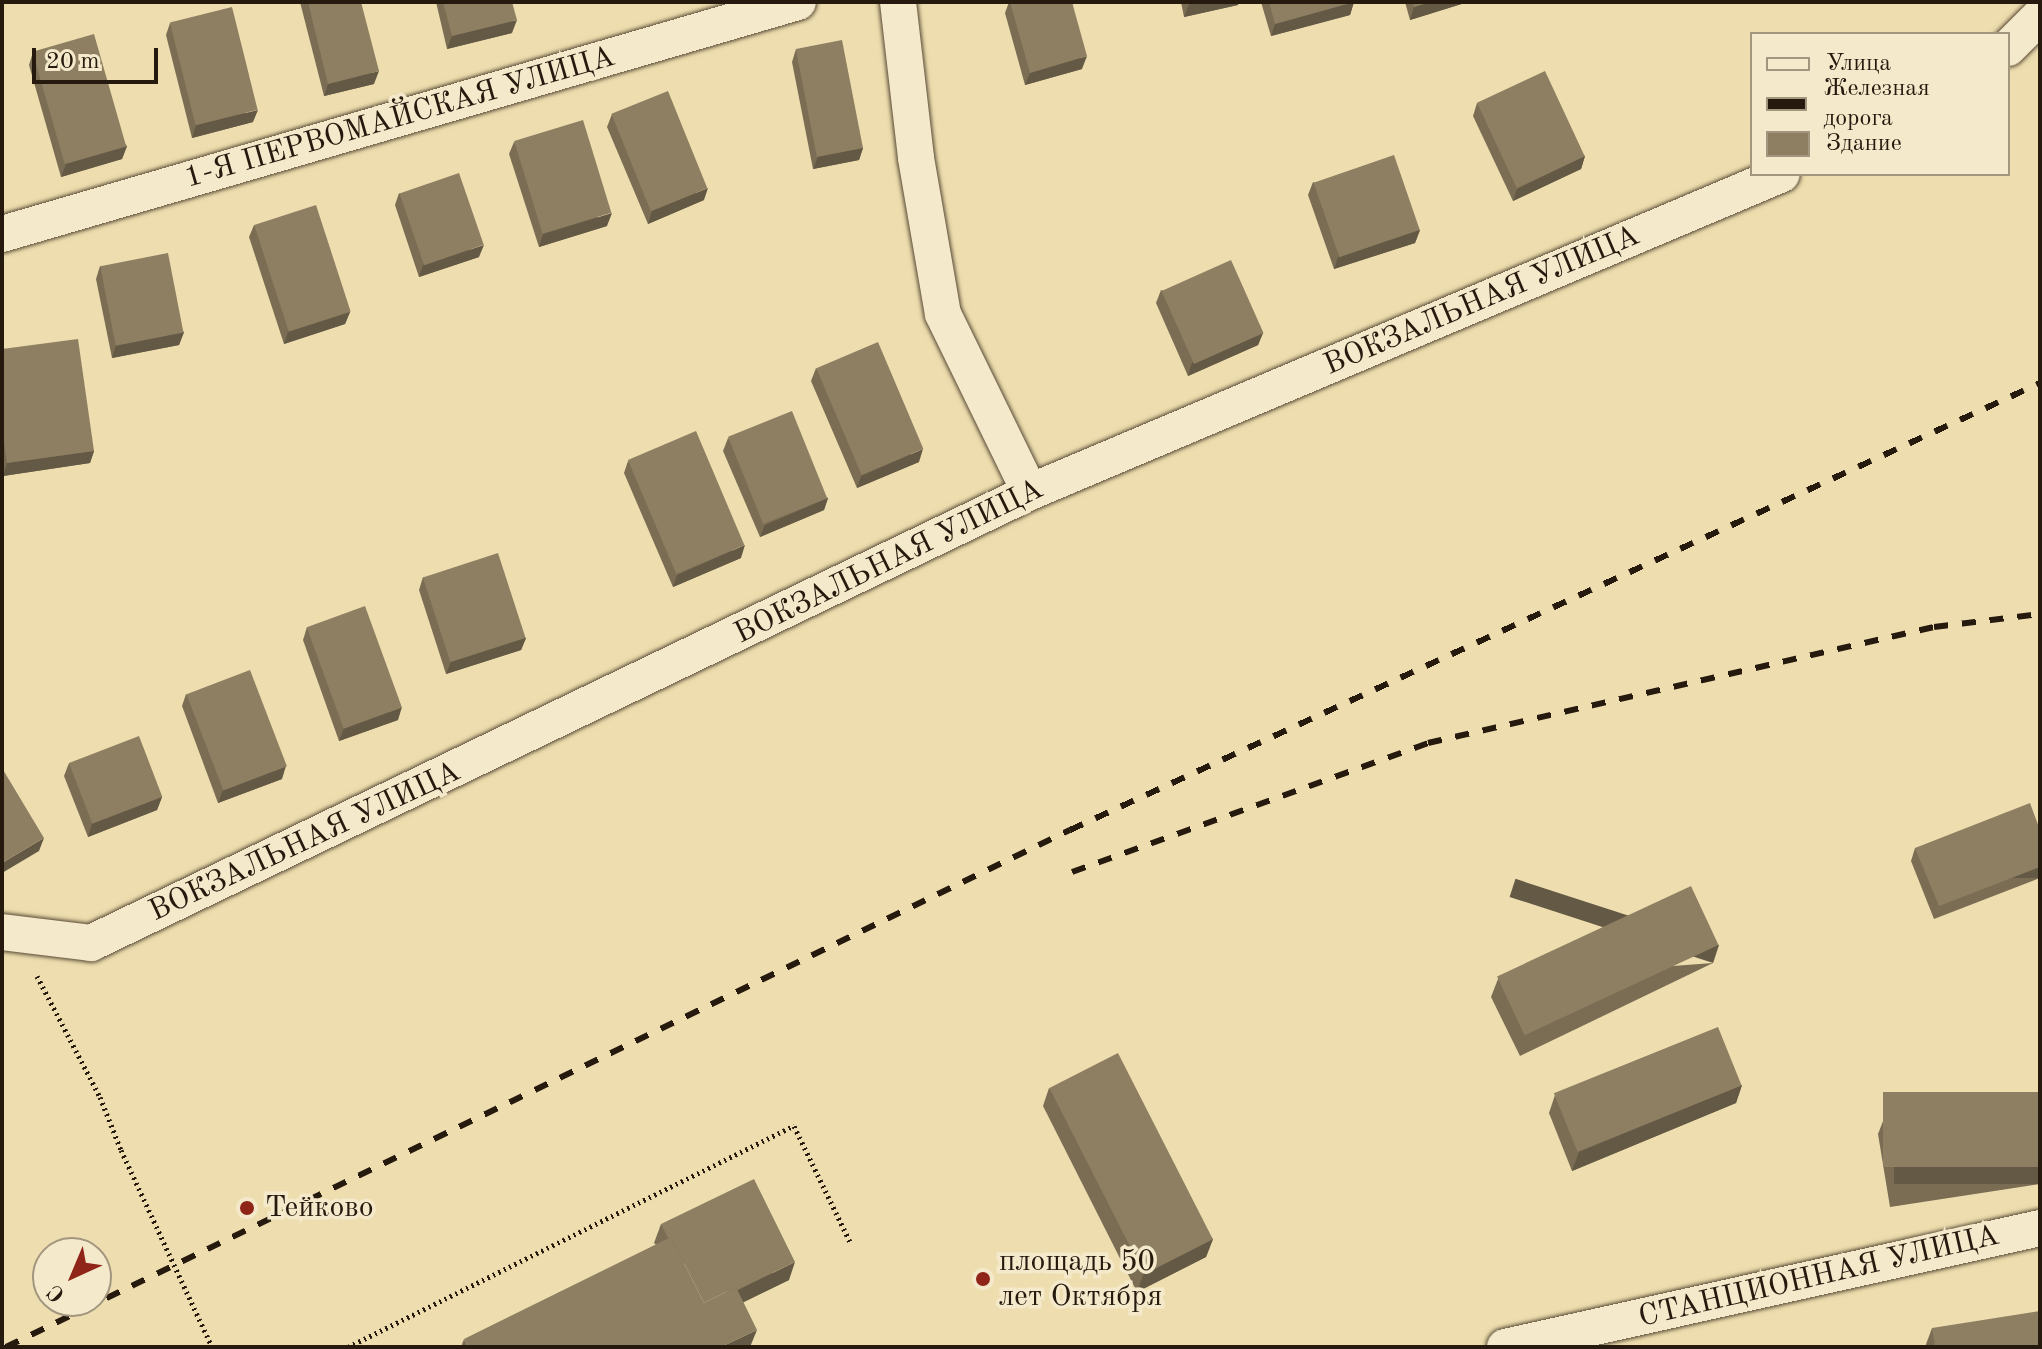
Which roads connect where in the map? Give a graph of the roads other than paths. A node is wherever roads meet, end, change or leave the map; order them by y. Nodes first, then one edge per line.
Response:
1 (798, 2) edge
2 (898, 2) edge
3 (2040, 16) edge
4 (2010, 46) edge
5 (1777, 176) edge
6 (2, 234) edge
7 (1030, 492) junction
8 (2, 932) edge
9 (2040, 1228) edge
10 (1505, 1347) edge

1 - 6 street, 1-Я ПЕРВОМАЙСКАЯ УЛИЦА
2 - 7 street
3 - 4 street
5 - 7 street, ВОКЗАЛЬНАЯ УЛИЦА
7 - 8 street, ВОКЗАЛЬНАЯ УЛИЦА
9 - 10 street, СТАНЦИОННАЯ УЛИЦА

